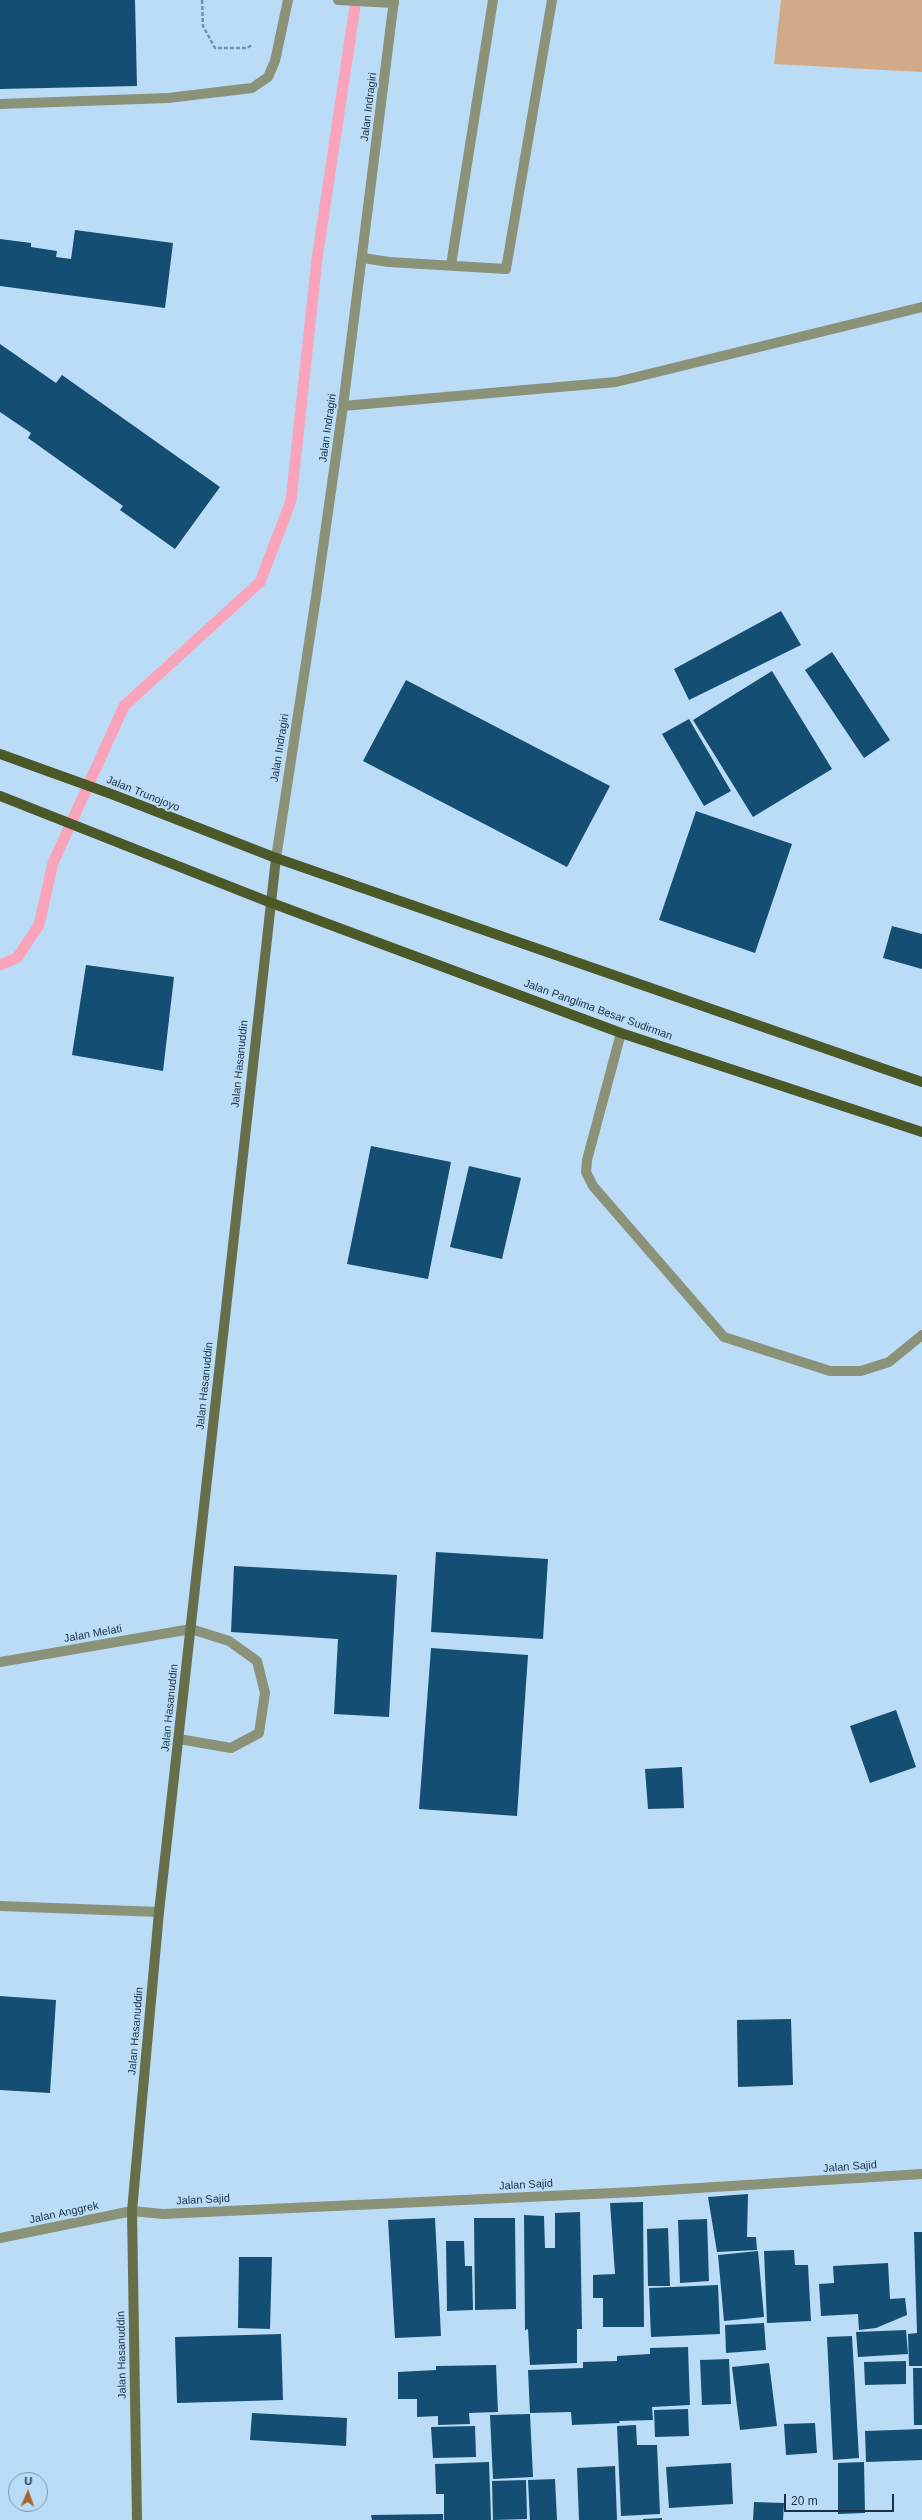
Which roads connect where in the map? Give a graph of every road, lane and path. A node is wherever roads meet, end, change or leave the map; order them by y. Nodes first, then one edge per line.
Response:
1 (202, 0) edge
2 (288, 0) edge
3 (338, 0) edge
4 (493, 0) edge
5 (552, 0) edge
6 (394, 2) edge
7 (258, 41) dead end
8 (0, 104) edge
9 (363, 258) junction
10 (451, 265) junction
11 (922, 307) edge
12 (343, 406) junction
13 (0, 754) edge
14 (0, 796) edge
15 (276, 858) junction
16 (270, 902) junction
17 (621, 1033) junction
18 (922, 1082) edge
19 (922, 1132) edge
20 (922, 1335) edge
21 (191, 1629) junction
22 (0, 1662) edge
23 (179, 1738) junction
24 (0, 1906) edge
25 (159, 1912) junction
26 (922, 2174) edge
27 (132, 2211) junction
28 (0, 2238) edge
29 (137, 2520) edge

1 - 7 path
2 - 8 street
3 - 6 street
4 - 10 street
5 - 10 street
6 - 9 street, Jalan Indragiri
9 - 10 street
9 - 12 street, Jalan Indragiri
11 - 12 street
12 - 15 street, Jalan Indragiri
13 - 15 main road, Jalan Trunojoyo
14 - 16 main road
15 - 16 main road, Jalan Hasanuddin
15 - 18 main road
16 - 17 main road, Jalan Panglima Besar Sudirman
16 - 21 main road, Jalan Hasanuddin
17 - 19 main road, Jalan Panglima Besar Sudirman
17 - 20 street
21 - 22 street, Jalan Melati
21 - 23 main road, Jalan Hasanuddin
21 - 23 street
23 - 25 main road, Jalan Hasanuddin
24 - 25 street
25 - 27 main road, Jalan Hasanuddin
26 - 27 street, Jalan Sajid
27 - 28 street, Jalan Anggrek
27 - 29 main road, Jalan Hasanuddin

